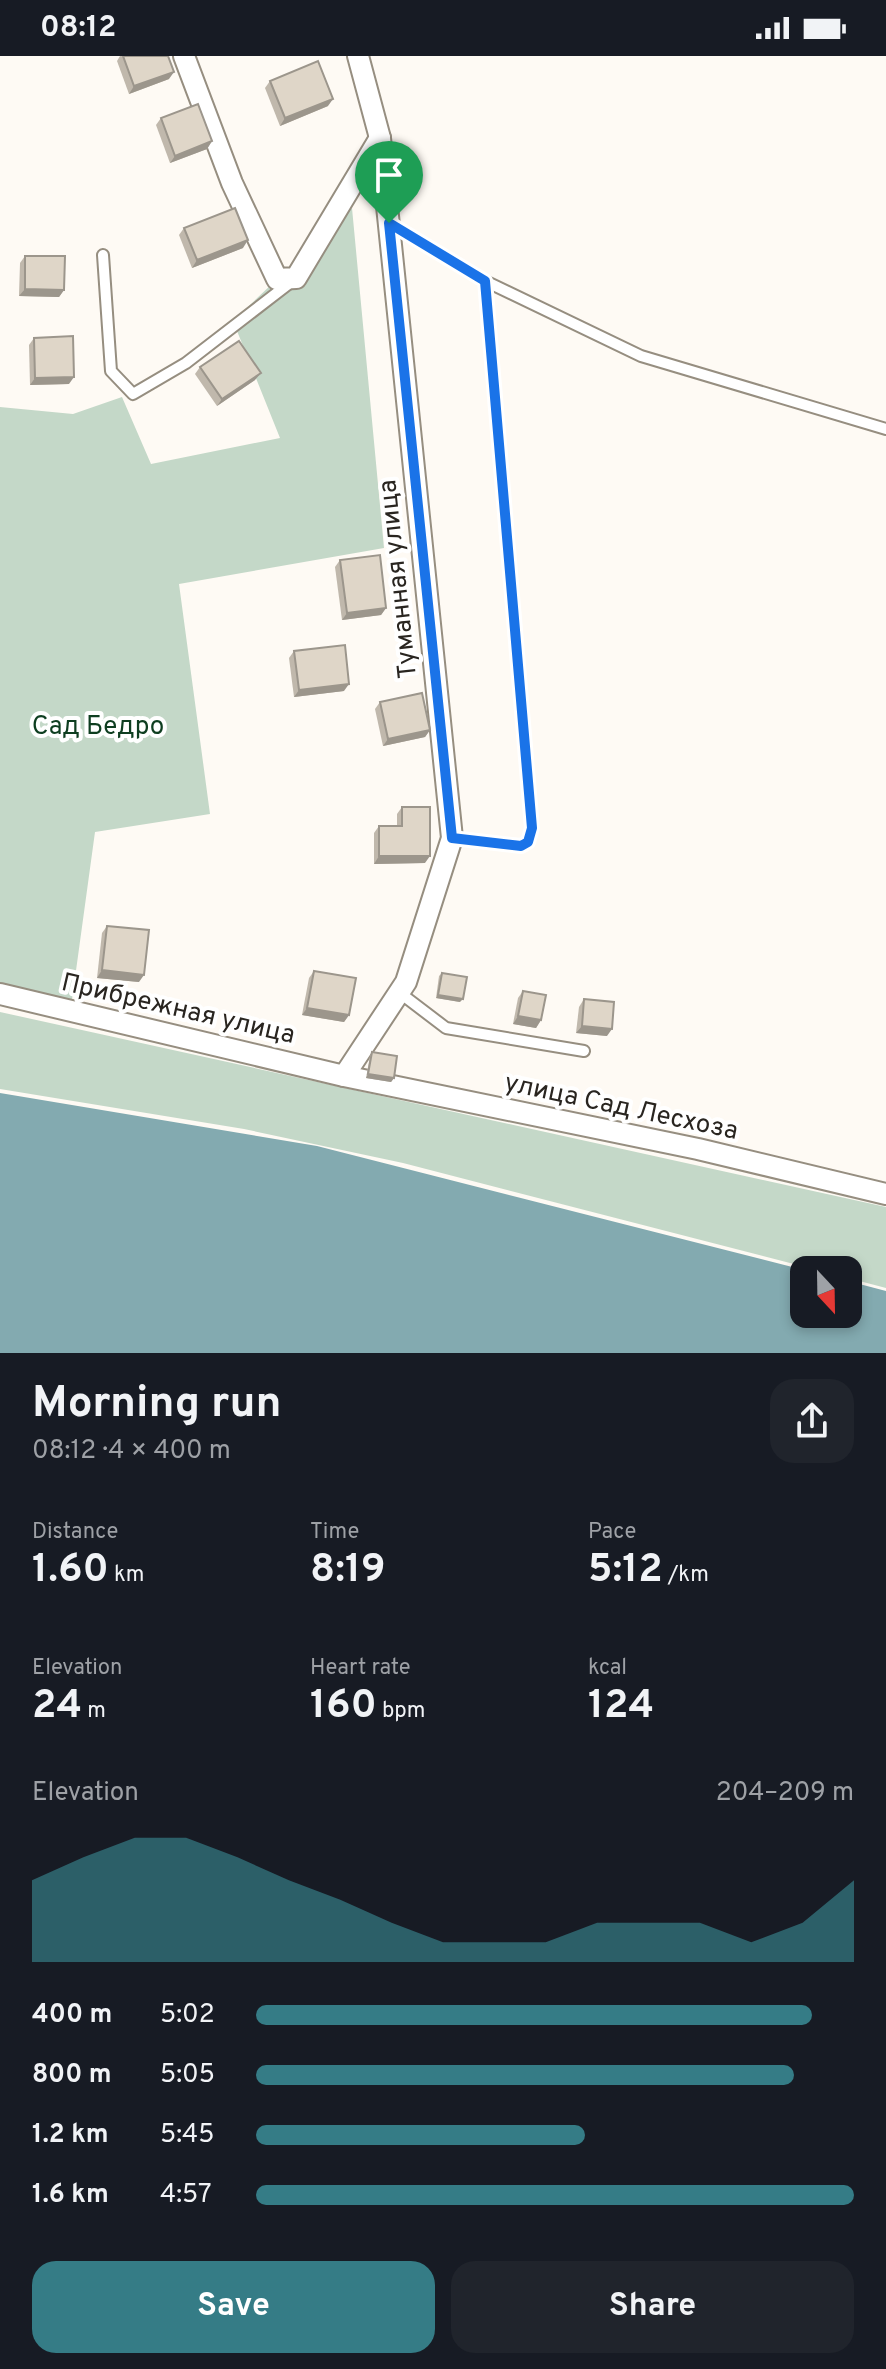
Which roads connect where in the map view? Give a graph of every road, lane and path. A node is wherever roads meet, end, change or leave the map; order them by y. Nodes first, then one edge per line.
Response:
1 (184, 56) edge
2 (358, 56) edge
3 (380, 138) junction
4 (389, 223) junction
5 (103, 255) dead end
6 (296, 278) junction
7 (485, 281) junction
8 (886, 429) edge
9 (452, 838) junction
10 (403, 986) junction
11 (0, 994) edge
12 (584, 1051) dead end
13 (344, 1076) junction
14 (886, 1194) edge

1 - 6 street
2 - 3 street, Туманная улица
3 - 4 street, Туманная улица
3 - 6 street
4 - 7 lane
4 - 9 street, Туманная улица
5 - 6 lane
7 - 8 lane
7 - 9 lane
9 - 10 street, Туманная улица
10 - 12 lane
10 - 13 street, Туманная улица
11 - 13 street, Прибрежная улица
13 - 14 street, улица Сад Лесхоза

